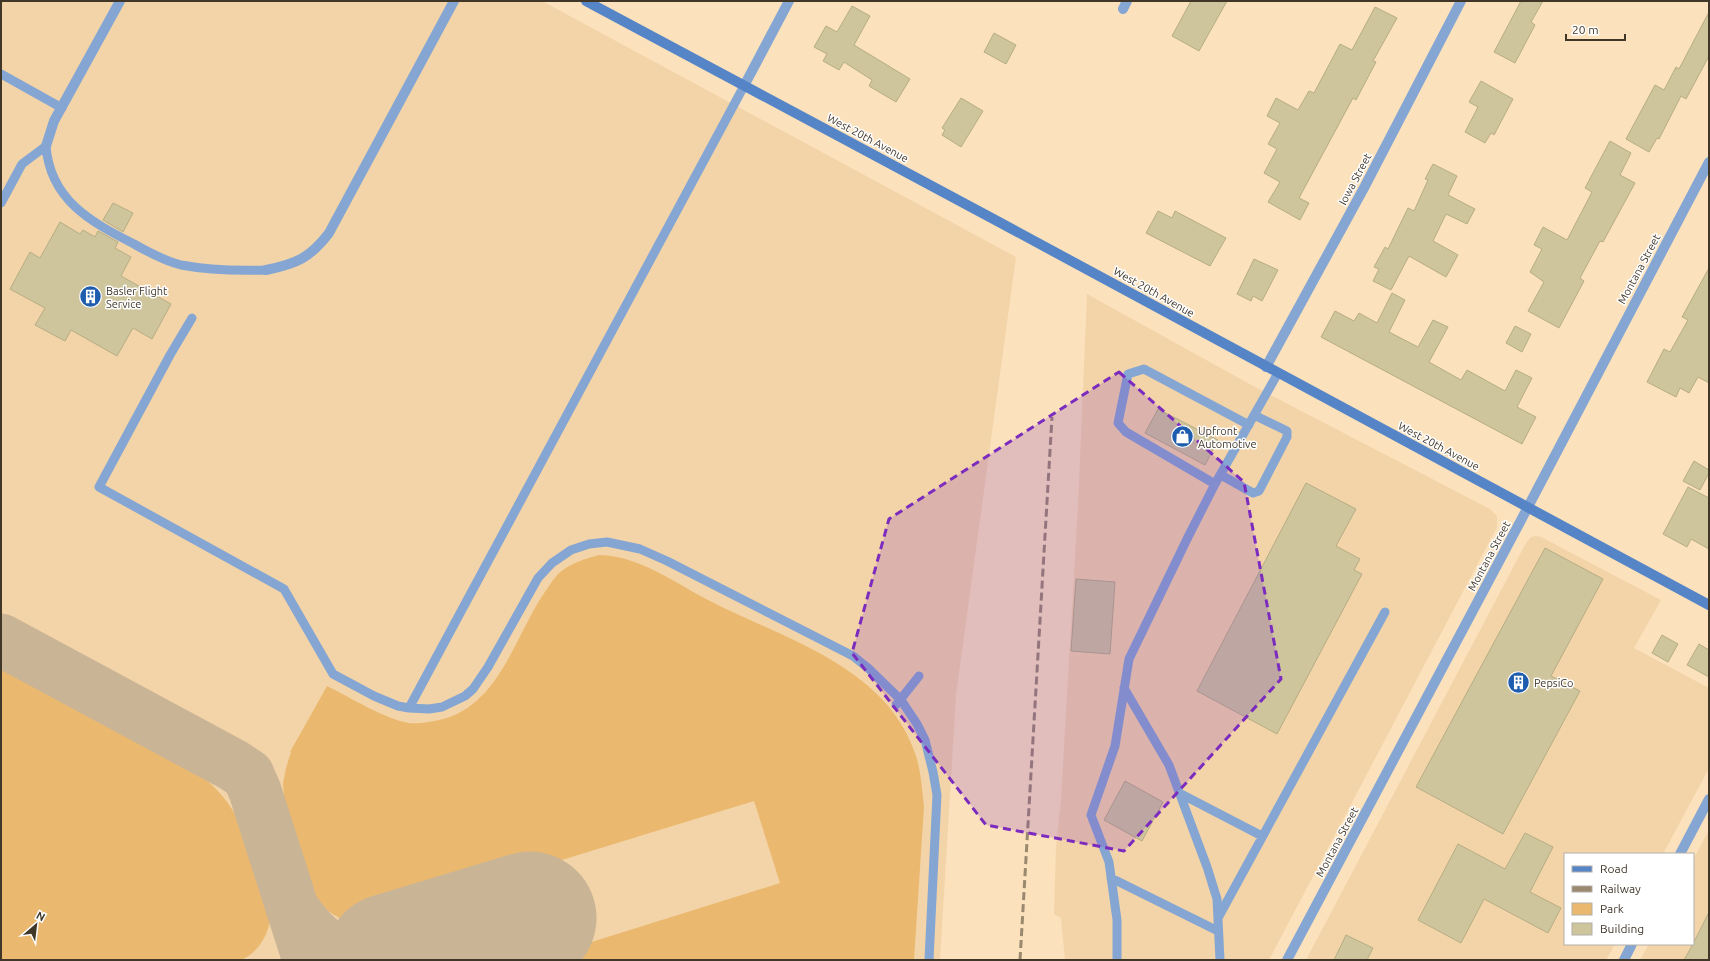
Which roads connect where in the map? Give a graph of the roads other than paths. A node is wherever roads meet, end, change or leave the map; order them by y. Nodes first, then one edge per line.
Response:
1 (120, 1) edge
2 (454, 1) edge
3 (586, 1) edge
4 (789, 1) edge
5 (1461, 1) edge
6 (1, 74) edge
7 (744, 86) junction
8 (62, 108) junction
9 (46, 146) junction
10 (1709, 162) edge
11 (1, 203) edge
12 (266, 270) joint
13 (192, 318) dead end
14 (1266, 367) junction
15 (1278, 373) junction
16 (1254, 415) junction
17 (1249, 425) junction
18 (1221, 475) junction
19 (1216, 484) junction
20 (1528, 507) junction
21 (1709, 606) edge
22 (1385, 612) dead end
23 (919, 676) dead end
24 (1124, 688) junction
25 (899, 703) junction
26 (409, 708) junction
27 (1181, 794) junction
28 (1709, 799) edge
29 (1262, 836) junction
30 (1681, 853) edge
31 (1111, 878) junction
32 (1218, 918) junction
33 (1218, 931) junction
34 (1632, 945) edge
35 (929, 960) edge
36 (1117, 960) edge
37 (1220, 960) edge
38 (1287, 960) edge
39 (1624, 960) edge

1 - 8 street
2 - 12 street
3 - 7 main road, West 20th Avenue
4 - 7 street
5 - 14 street, Iowa Street
6 - 8 lane
7 - 14 main road, West 20th Avenue
7 - 26 lane
8 - 9 street
9 - 11 lane
9 - 12 lane
10 - 20 street, Montana Street
13 - 26 lane
14 - 15 main road, West 20th Avenue
15 - 16 lane
15 - 20 main road, West 20th Avenue
16 - 17 lane
16 - 18 lane
17 - 18 lane
17 - 19 lane
18 - 19 lane
19 - 24 lane
20 - 21 main road, West 20th Avenue
20 - 38 street, Montana Street
22 - 29 lane
23 - 25 lane
24 - 27 lane
24 - 31 lane
25 - 26 lane
25 - 35 lane
27 - 29 lane
27 - 32 lane
28 - 30 street
29 - 32 lane
31 - 33 lane
31 - 36 lane
32 - 33 lane
33 - 37 lane
34 - 39 street

